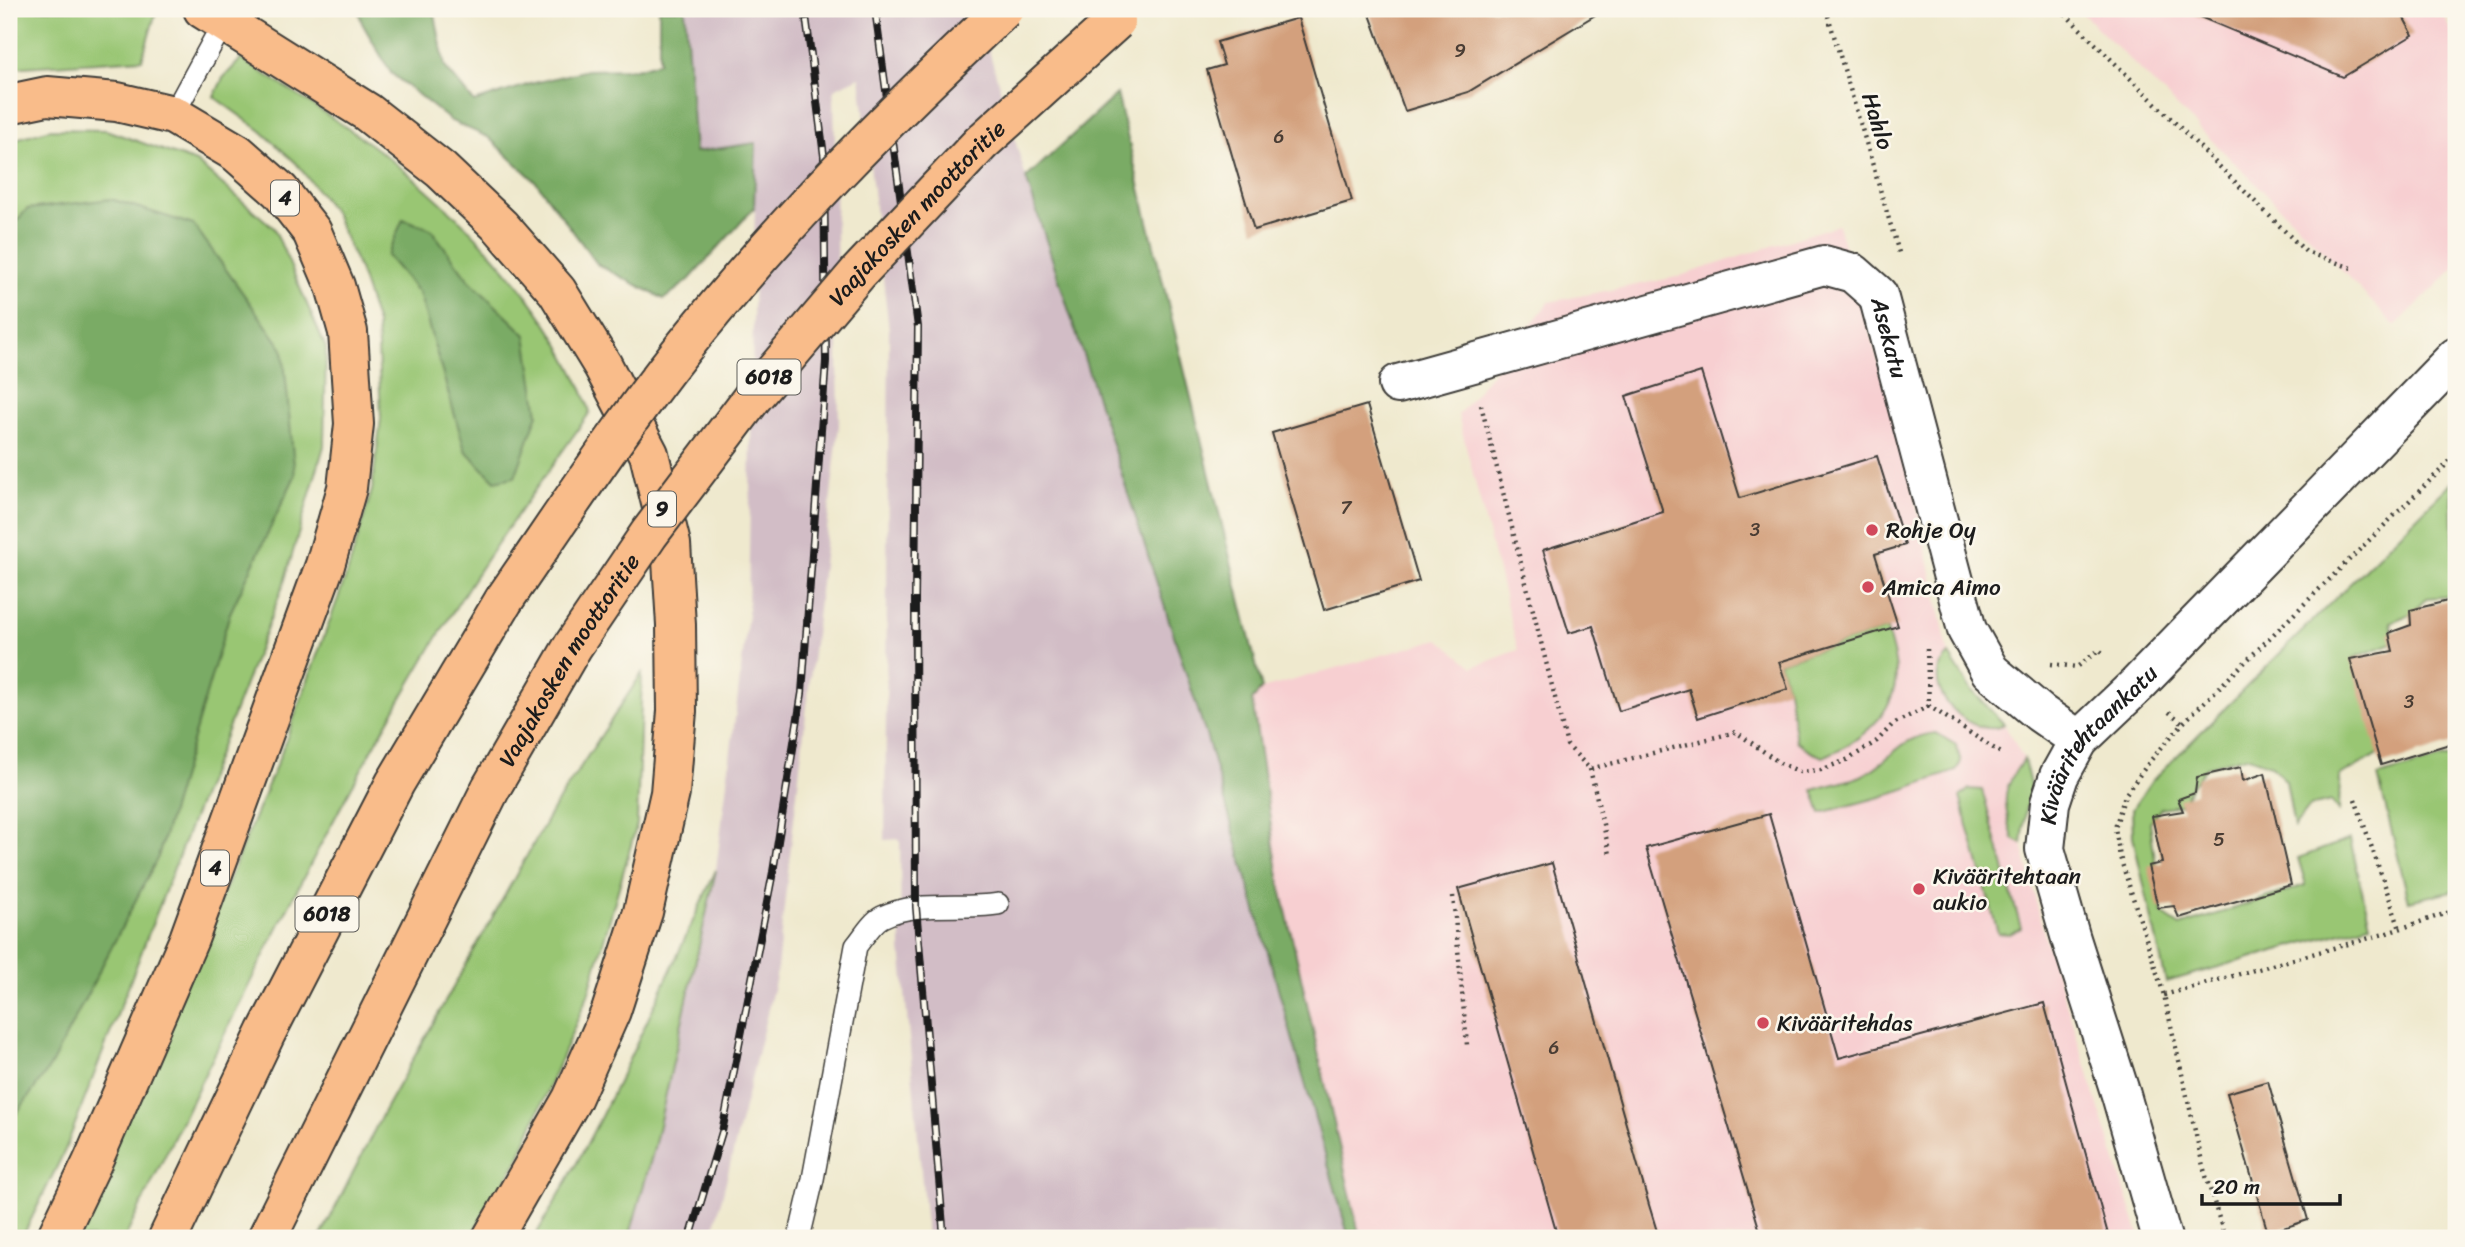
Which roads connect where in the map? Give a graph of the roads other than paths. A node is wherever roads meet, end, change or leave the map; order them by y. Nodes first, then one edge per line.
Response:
1 (1004, 9) edge
2 (219, 13) edge
3 (1123, 15) edge
4 (9, 104) edge
5 (173, 115) junction
6 (2456, 358) edge
7 (1398, 384) dead end
8 (2079, 740) junction
9 (998, 904) dead end
10 (56, 1238) edge
11 (169, 1238) edge
12 (267, 1238) edge
13 (492, 1238) edge
14 (799, 1238) edge
15 (2162, 1238) edge

1 - 11 highway, 6018, bridge
2 - 5 lane
2 - 13 highway, 9
3 - 12 highway, Vaajakosken moottoritie / 6018, bridge
4 - 5 highway, 4
5 - 10 highway, 4
6 - 8 street, Kivääritehtaankatu
7 - 8 street, Asekatu
8 - 15 street, Kivääritehtaankatu
9 - 14 lane

